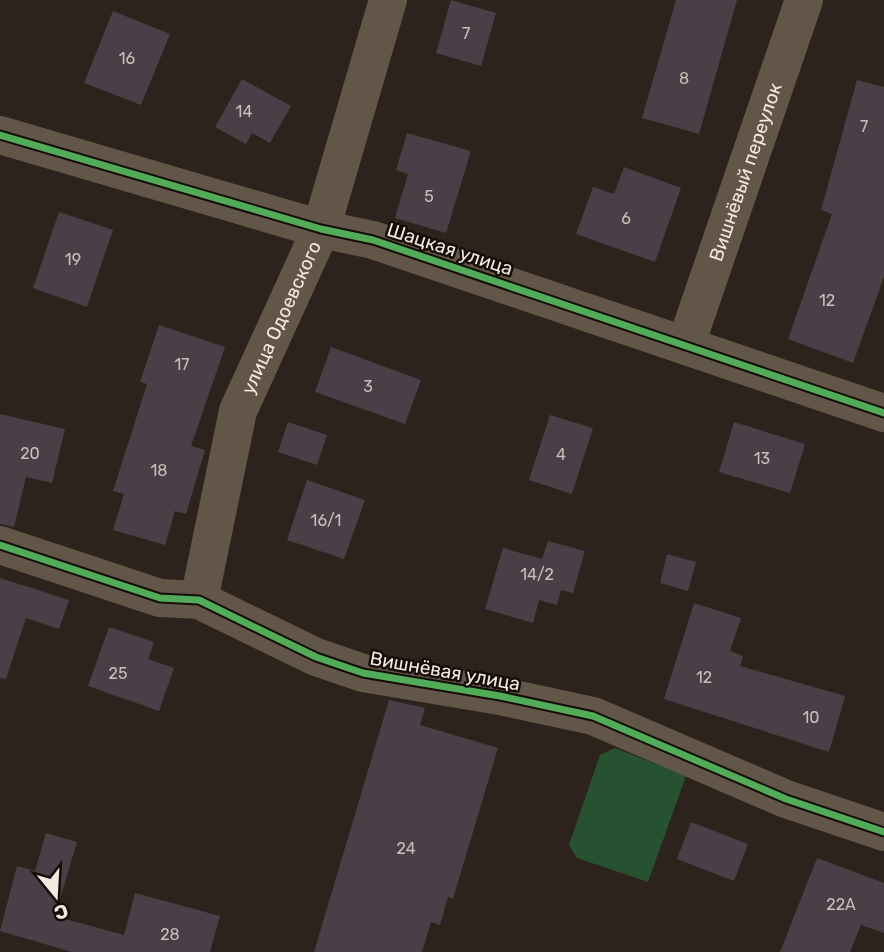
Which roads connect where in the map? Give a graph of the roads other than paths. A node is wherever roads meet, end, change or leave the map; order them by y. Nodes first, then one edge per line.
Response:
1 (388, 0) edge
2 (804, 0) edge
3 (0, 135) edge
4 (321, 229) junction
5 (687, 344) junction
6 (884, 413) edge
7 (0, 545) edge
8 (199, 600) junction
9 (884, 832) edge

1 - 4 street, улица Одоевского
2 - 5 street, Вишнёвый переулок
3 - 4 street, Шацкая улица
4 - 5 street, Шацкая улица
4 - 8 street, улица Одоевского
5 - 6 street, Шацкая улица
7 - 8 street, Вишнёвая улица
8 - 9 street, Вишнёвая улица

